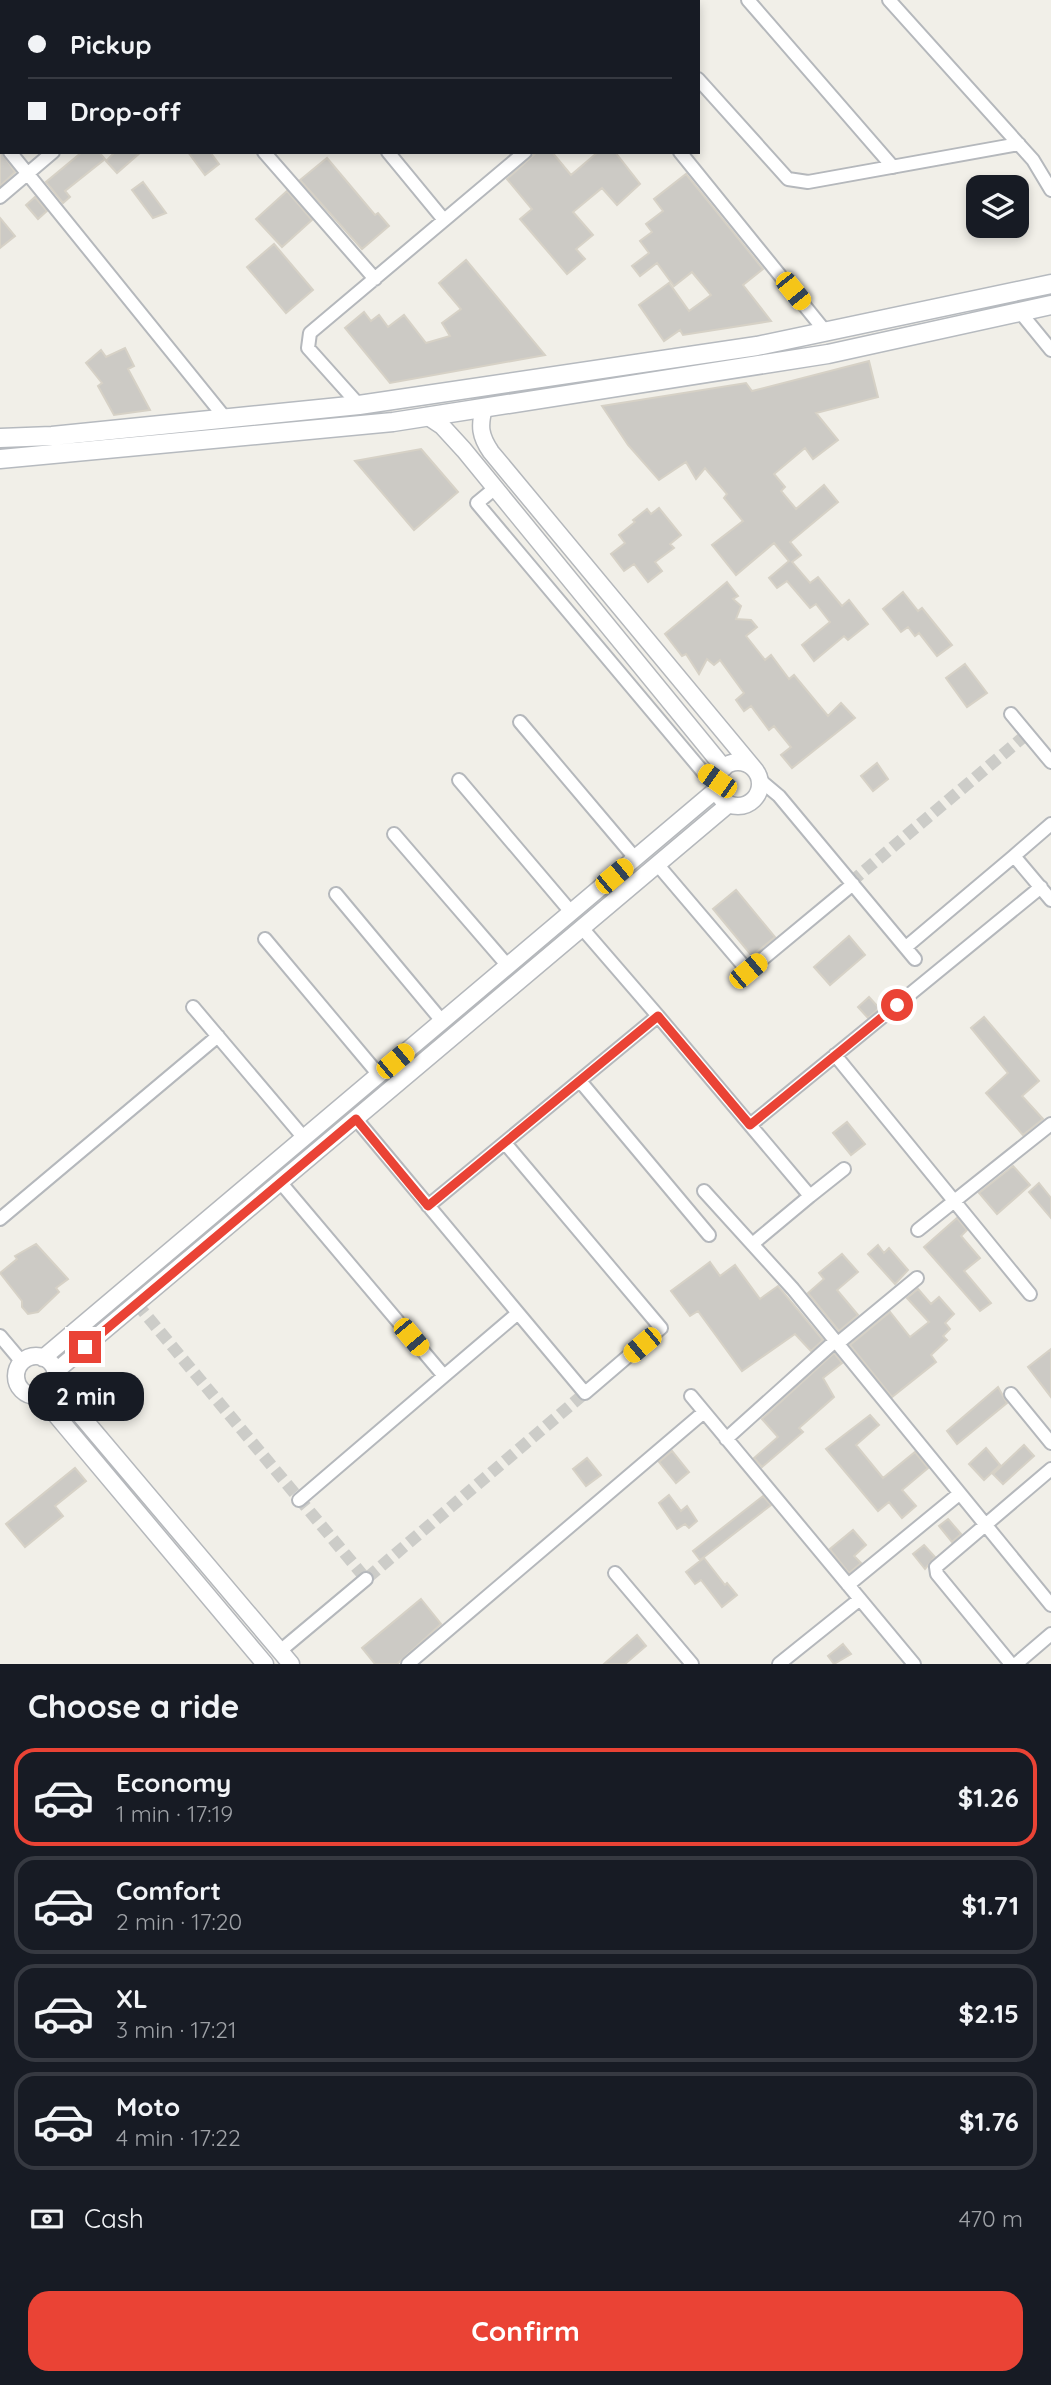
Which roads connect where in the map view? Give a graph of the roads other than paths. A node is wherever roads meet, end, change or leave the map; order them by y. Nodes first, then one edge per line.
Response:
1 (748, 0) edge
2 (889, 0) edge
3 (700, 81) edge
4 (1019, 145) junction
5 (12, 154) edge
6 (51, 154) edge
7 (266, 154) edge
8 (390, 154) edge
9 (520, 154) edge
10 (682, 154) edge
11 (893, 167) junction
12 (28, 174) junction
13 (1051, 190) edge
14 (0, 197) edge
15 (444, 220) junction
16 (374, 279) junction
17 (1051, 284) edge
18 (1051, 305) edge
19 (1020, 312) junction
20 (825, 331) junction
21 (1051, 350) edge
22 (550, 375) junction
23 (562, 396) junction
24 (359, 405) junction
25 (484, 408) junction
26 (426, 416) junction
27 (226, 419) junction
28 (146, 428) junction
29 (0, 438) edge
30 (150, 446) junction
31 (0, 459) edge
32 (494, 489) junction
33 (1011, 714) dead end
34 (520, 722) dead end
35 (1051, 762) edge
36 (758, 775) junction
37 (719, 779) junction
38 (459, 780) dead end
39 (729, 804) junction
40 (1051, 824) edge
41 (394, 834) dead end
42 (1014, 856) junction
43 (635, 858) junction
44 (657, 864) junction
45 (853, 884) junction
46 (1041, 887) junction
47 (336, 894) dead end
48 (1051, 900) edge
49 (571, 912) junction
50 (582, 928) junction
51 (265, 939) dead end
52 (905, 947) junction
53 (915, 958) dead end
54 (508, 966) junction
55 (193, 1007) dead end
56 (658, 1016) junction
57 (442, 1021) junction
58 (218, 1035) junction
59 (835, 1055) junction
60 (379, 1075) junction
61 (580, 1081) junction
62 (356, 1119) junction
63 (1051, 1124) edge
64 (750, 1125) junction
65 (304, 1138) junction
66 (505, 1143) junction
67 (844, 1169) dead end
68 (281, 1183) junction
69 (704, 1191) dead end
70 (810, 1196) junction
71 (953, 1201) junction
72 (428, 1206) junction
73 (0, 1219) edge
74 (918, 1230) dead end
75 (709, 1235) dead end
76 (756, 1241) dead end
77 (917, 1278) dead end
78 (1031, 1294) dead end
79 (518, 1313) junction
80 (0, 1336) edge
81 (836, 1342) junction
82 (43, 1358) junction
83 (22, 1362) junction
84 (444, 1376) junction
85 (55, 1379) junction
86 (1010, 1394) dead end
87 (40, 1396) junction
88 (691, 1396) dead end
89 (704, 1412) junction
90 (726, 1439) junction
91 (1051, 1443) edge
92 (1051, 1469) edge
93 (958, 1494) junction
94 (299, 1500) dead end
95 (985, 1526) junction
96 (615, 1573) dead end
97 (366, 1579) dead end
98 (848, 1585) junction
99 (860, 1599) junction
100 (1051, 1605) edge
101 (1051, 1634) edge
102 (282, 1656) edge
103 (261, 1659) edge
104 (408, 1664) edge
105 (692, 1664) edge
106 (779, 1664) edge
107 (915, 1664) edge
108 (1014, 1664) edge

1 - 11 street
2 - 4 street
3 - 11 street
4 - 11 street
4 - 13 street
5 - 12 street
6 - 12 street
7 - 16 street
8 - 15 street
9 - 15 street
10 - 20 street
12 - 14 street
12 - 27 street
15 - 16 street
16 - 24 street
17 - 20 main road
18 - 19 main road
19 - 21 street
19 - 23 main road
20 - 22 main road
22 - 23 main road
22 - 24 main road
23 - 25 main road
24 - 27 main road
25 - 26 main road
25 - 36 street
26 - 30 main road
26 - 32 street
27 - 28 main road
28 - 29 main road
28 - 30 main road
30 - 31 main road
32 - 37 street
32 - 37 street
33 - 35 street
34 - 43 street
36 - 37 street
36 - 39 street
36 - 45 street
37 - 39 street
37 - 43 street
38 - 49 street
39 - 44 street
40 - 42 street
41 - 54 street
42 - 46 street
42 - 52 street
43 - 49 street
44 - 45 street
44 - 50 street
45 - 52 street
46 - 48 street
46 - 59 street
47 - 57 street
49 - 54 street
50 - 56 street
50 - 62 street
51 - 60 street
52 - 53 street
54 - 57 street
55 - 58 street
56 - 61 street
56 - 64 street
57 - 60 street
58 - 65 street
58 - 73 street
59 - 64 street
59 - 71 street
60 - 65 street
61 - 66 street
61 - 75 street
62 - 68 street
62 - 72 street
63 - 71 street
64 - 70 street
65 - 82 street
66 - 72 street
66 - 79 street
67 - 70 street
68 - 84 street
68 - 85 street
69 - 81 street
70 - 76 street
71 - 74 street
71 - 78 street
72 - 79 street
77 - 81 street
79 - 84 street
80 - 83 street
81 - 90 street
81 - 93 street
82 - 83 street
82 - 85 street
83 - 87 street
84 - 94 street
85 - 87 street
85 - 102 street
86 - 91 street
87 - 103 street
88 - 89 street
89 - 90 street
89 - 104 street
90 - 98 street
92 - 95 street
93 - 95 street
93 - 98 street
95 - 100 street
95 - 108 street
96 - 105 street
97 - 102 street
98 - 99 street
99 - 106 street
99 - 107 street
101 - 108 street
102 - 103 street

